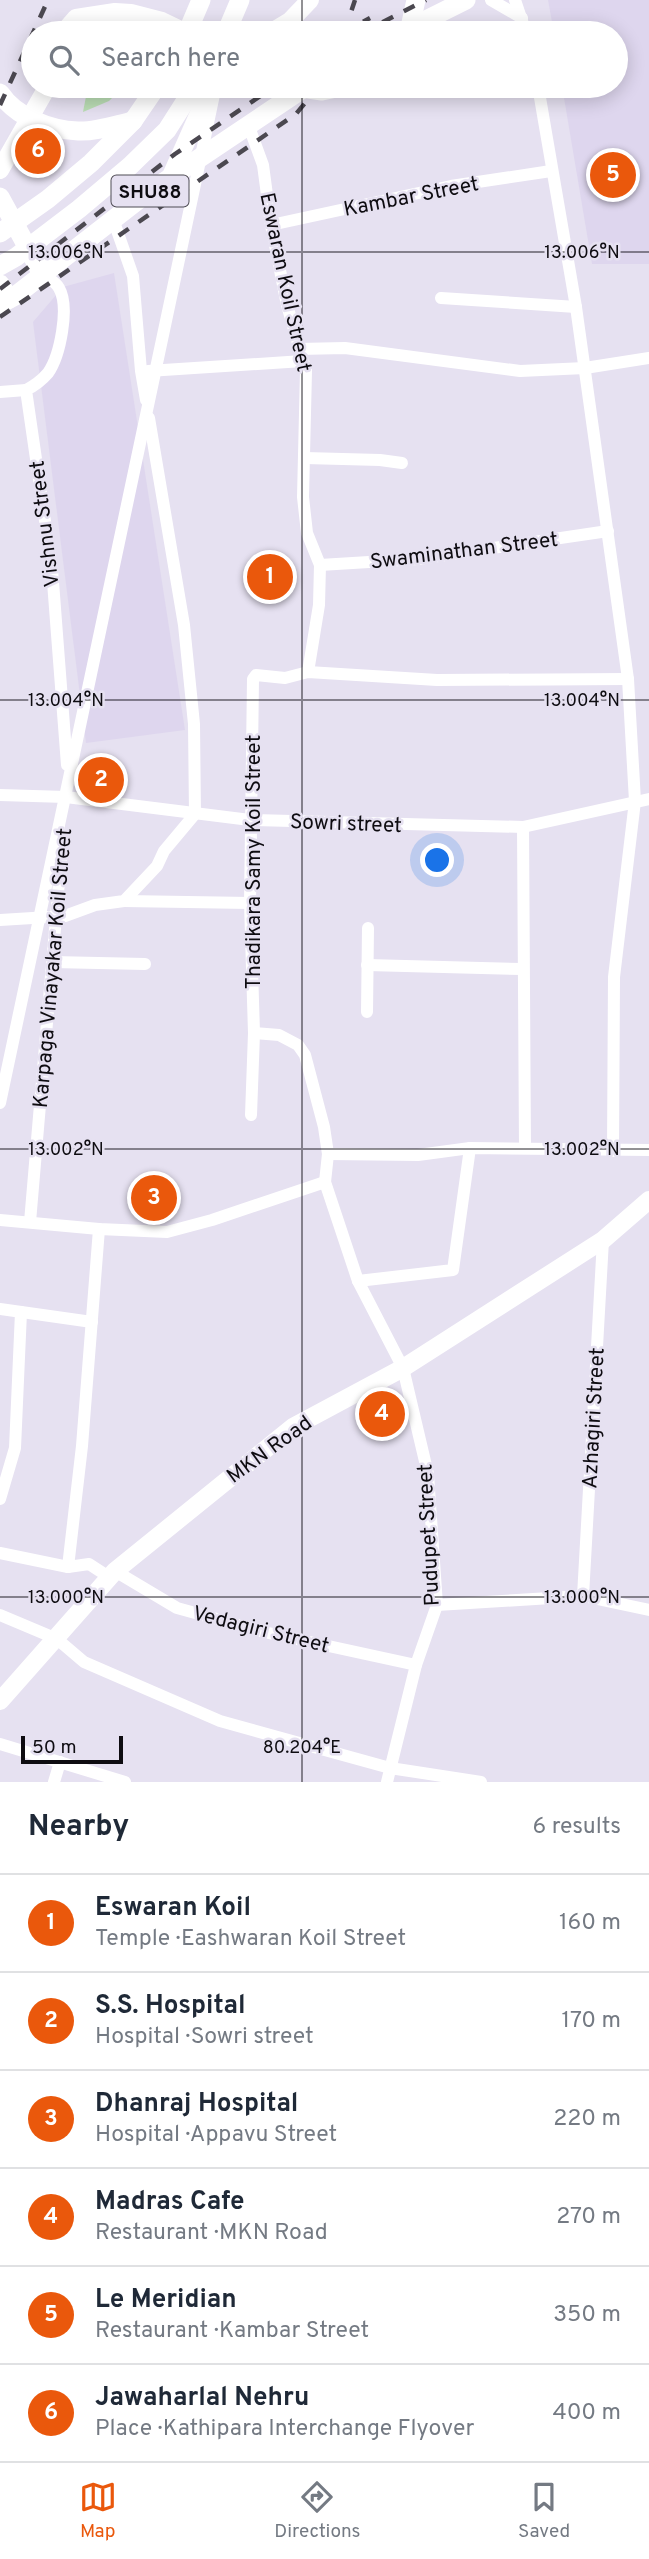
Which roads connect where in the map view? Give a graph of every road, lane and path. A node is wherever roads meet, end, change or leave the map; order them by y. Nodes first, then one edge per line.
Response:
1 (201, 0) edge
2 (310, 0) edge
3 (416, 0) edge
4 (466, 0) edge
5 (491, 0) edge
6 (515, 0) edge
7 (240, 2) edge
8 (522, 18) junction
9 (96, 21) edge
10 (159, 21) edge
11 (192, 21) edge
12 (231, 21) edge
13 (242, 21) edge
14 (290, 21) edge
15 (411, 21) edge
16 (424, 21) edge
17 (523, 21) edge
18 (0, 93) edge
19 (42, 98) edge
20 (148, 98) edge
21 (187, 98) edge
22 (208, 98) edge
23 (211, 98) edge
24 (288, 98) edge
25 (540, 98) edge
26 (132, 121) junction
27 (247, 124) junction
28 (0, 170) edge
29 (551, 171) junction
30 (172, 176) junction
31 (0, 197) edge
32 (113, 219) junction
33 (271, 225) junction
34 (0, 233) edge
35 (0, 266) edge
36 (42, 274) junction
37 (3, 296) edge
38 (441, 298) dead end
39 (576, 307) junction
40 (300, 355) junction
41 (649, 358) edge
42 (585, 368) junction
43 (141, 371) junction
44 (26, 390) junction
45 (0, 392) edge
46 (305, 458) junction
47 (402, 463) dead end
48 (608, 531) junction
49 (320, 565) junction
50 (307, 672) junction
51 (628, 679) junction
52 (0, 795) edge
53 (66, 797) junction
54 (649, 799) edge
55 (635, 802) junction
56 (195, 814) junction
57 (250, 820) junction
58 (523, 827) junction
59 (124, 901) junction
60 (250, 903) junction
61 (58, 915) junction
62 (0, 920) edge
63 (368, 928) dead end
64 (52, 962) junction
65 (145, 964) dead end
66 (367, 965) junction
67 (522, 969) junction
68 (367, 1012) dead end
69 (254, 1033) junction
70 (0, 1103) edge
71 (251, 1115) dead end
72 (470, 1148) junction
73 (525, 1148) junction
74 (649, 1150) edge
75 (613, 1151) junction
76 (328, 1154) junction
77 (325, 1182) junction
78 (649, 1200) edge
79 (0, 1220) edge
80 (30, 1222) junction
81 (99, 1229) junction
82 (603, 1240) junction
83 (358, 1282) junction
84 (0, 1309) edge
85 (21, 1312) junction
86 (92, 1322) junction
87 (402, 1368) junction
88 (0, 1499) edge
89 (0, 1553) edge
90 (68, 1567) junction
91 (112, 1574) junction
92 (583, 1596) junction
93 (437, 1605) junction
94 (649, 1610) edge
95 (0, 1615) edge
96 (57, 1639) junction
97 (416, 1665) junction
98 (0, 1701) edge
99 (0, 1744) edge
100 (60, 1762) junction
101 (390, 1768) junction
102 (54, 1782) edge
103 (125, 1782) edge
104 (387, 1782) edge
105 (481, 1782) edge

1 - 11 main road
2 - 14 street
3 - 15 main road
4 - 16 main road
5 - 8 street
6 - 8 street
7 - 12 main road
7 - 13 main road
8 - 17 street
9 - 10 street
18 - 26 main road
19 - 28 street
20 - 26 main road, SHU88
21 - 35 main road
22 - 30 street
23 - 70 street
24 - 27 main road, SHU88
25 - 29 street
26 - 34 main road, SHU88
27 - 30 main road, SHU88
27 - 33 street, Eswaran Koil Street
29 - 33 street, Kambar Street
29 - 39 street
30 - 32 main road, SHU88
31 - 36 main road
32 - 36 main road, SHU88
32 - 43 street
33 - 40 street, Eswaran Koil Street
36 - 37 main road, SHU88
36 - 44 street
38 - 39 street
39 - 42 street
40 - 42 street
40 - 43 street
40 - 46 street, Eswaran Koil Street
41 - 42 street
42 - 48 street
43 - 56 street
44 - 45 street
44 - 53 street, Vishnu Street
46 - 47 street
46 - 49 street, Eswaran Koil Street
48 - 49 street, Swaminathan Street
48 - 51 street
49 - 50 street
50 - 51 street, Thadikara Samy Koil Street
50 - 57 street, Thadikara Samy Koil Street
51 - 55 street
52 - 53 street, Sowri street
53 - 56 street, Sowri street
53 - 61 street, Karpaga Vinayakar Koil Street
54 - 55 street, Sowri street
55 - 58 street, Sowri street
55 - 75 street
56 - 57 street, Sowri street
56 - 59 street
57 - 58 street, Sowri street
57 - 60 street, Thadikara Samy Koil Street
58 - 67 street
59 - 60 street
59 - 61 street
60 - 69 street, Thadikara Samy Koil Street
61 - 62 street
61 - 64 street, Karpaga Vinayakar Koil Street
63 - 66 street
64 - 65 street
64 - 80 street, Karpaga Vinayakar Koil Street
66 - 67 street
66 - 68 street
67 - 73 street
69 - 71 street, Thadikara Samy Koil Street
69 - 76 street
72 - 73 street
72 - 76 street
72 - 83 street
73 - 75 street
74 - 75 street
76 - 77 street
77 - 81 street
77 - 83 street
78 - 82 street, MKN Road
79 - 80 street
80 - 81 street
81 - 86 street
82 - 87 street, MKN Road
82 - 92 street, Azhagiri Street
83 - 87 street
84 - 85 street
85 - 86 street
85 - 88 street
86 - 90 street
87 - 91 street, MKN Road
87 - 93 street, Pudupet Street
89 - 90 street, Vedagiri Street
90 - 91 street, Vedagiri Street
91 - 96 street, MKN Road
91 - 97 street, Vedagiri Street
92 - 93 street
92 - 94 street
93 - 97 street, Pudupet Street
95 - 96 street
96 - 98 street, MKN Road
96 - 101 street
97 - 101 street, Pudupet Street
99 - 100 street
100 - 102 street
100 - 103 street
101 - 104 street, Pudupet Street
101 - 105 street

